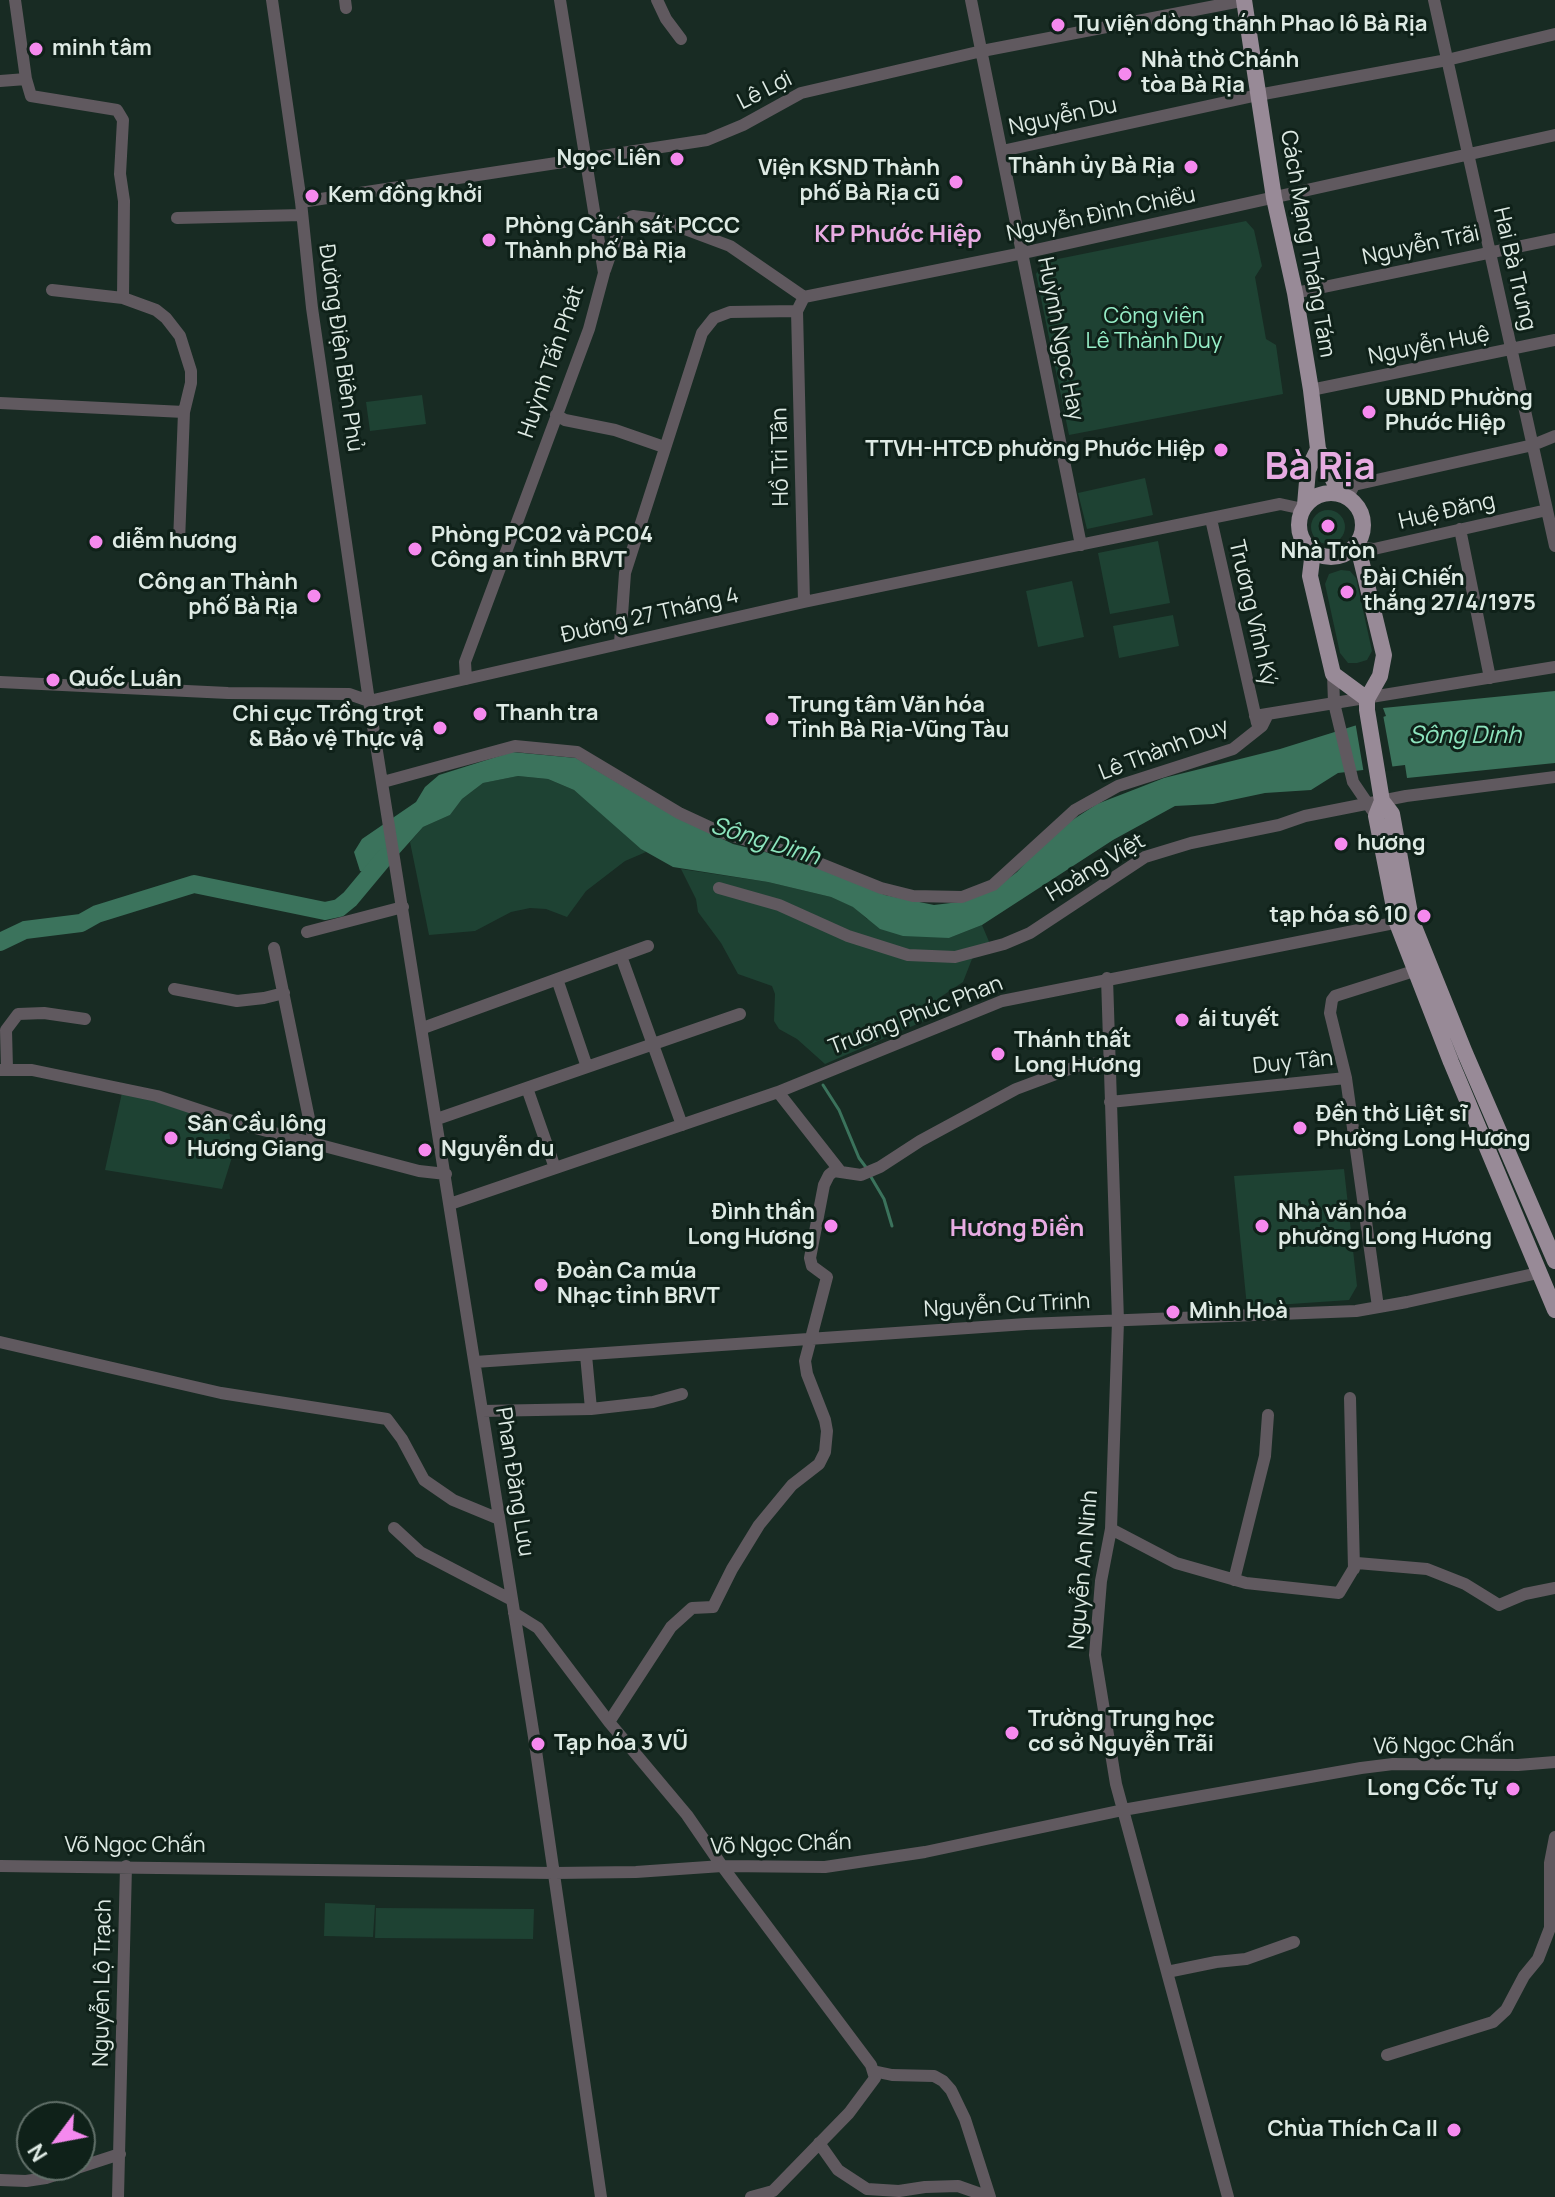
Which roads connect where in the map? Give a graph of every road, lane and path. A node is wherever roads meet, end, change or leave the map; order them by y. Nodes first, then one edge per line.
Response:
1 (15, 0) edge
2 (272, 0) edge
3 (560, 0) edge
4 (657, 0) edge
5 (971, 0) edge
6 (1245, 0) edge
7 (1434, 0) edge
8 (1555, 34) edge
9 (681, 39) dead end
10 (982, 51) junction
11 (1447, 60) junction
12 (26, 79) junction
13 (0, 81) edge
14 (1258, 95) junction
15 (1555, 135) edge
16 (1002, 151) junction
17 (1468, 154) junction
18 (585, 157) junction
19 (1274, 198) junction
20 (301, 208) junction
21 (177, 218) dead end
22 (1555, 239) edge
23 (1023, 253) junction
24 (1490, 253) junction
25 (604, 273) junction
26 (52, 290) dead end
27 (1295, 293) junction
28 (804, 297) junction
29 (123, 298) junction
30 (797, 311) junction
31 (1555, 340) edge
32 (1512, 350) junction
33 (1311, 390) junction
34 (0, 403) edge
35 (184, 412) junction
36 (556, 415) junction
37 (1555, 436) edge
38 (1533, 445) junction
39 (664, 447) junction
40 (1318, 449) junction
41 (1344, 496) junction
42 (1304, 507) junction
43 (1547, 510) junction
44 (1211, 519) junction
45 (1460, 529) junction
46 (179, 542) dead end
47 (1357, 543) junction
48 (1081, 545) junction
49 (1555, 546) edge
50 (1313, 551) junction
51 (804, 602) junction
52 (620, 643) junction
53 (1555, 667) edge
54 (1333, 674) junction
55 (1490, 678) junction
56 (466, 679) junction
57 (0, 682) edge
58 (369, 701) junction
59 (1367, 705) junction
60 (1336, 708) junction
61 (1260, 720) junction
62 (1555, 777) edge
63 (382, 778) junction
64 (1375, 807) junction
65 (719, 888) dead end
66 (402, 906) junction
67 (1404, 921) junction
68 (307, 932) dead end
69 (648, 946) dead end
70 (274, 948) dead end
71 (621, 956) junction
72 (1414, 971) junction
73 (1107, 978) junction
74 (557, 979) junction
75 (174, 989) dead end
76 (284, 993) junction
77 (740, 1014) dead end
78 (85, 1019) dead end
79 (423, 1028) junction
80 (651, 1043) junction
81 (1109, 1063) junction
82 (587, 1067) junction
83 (3, 1069) edge
84 (1346, 1078) junction
85 (527, 1088) junction
86 (778, 1092) junction
87 (1110, 1102) junction
88 (437, 1119) junction
89 (682, 1125) junction
90 (314, 1143) junction
91 (555, 1168) junction
92 (840, 1171) junction
93 (446, 1174) junction
94 (450, 1204) junction
95 (1555, 1261) edge
96 (1547, 1271) edge
97 (1378, 1307) junction
98 (1555, 1310) edge
99 (1118, 1321) junction
100 (809, 1338) junction
101 (0, 1342) edge
102 (586, 1355) junction
103 (475, 1362) junction
104 (682, 1394) dead end
105 (1350, 1398) dead end
106 (591, 1409) junction
107 (482, 1411) junction
108 (1268, 1415) dead end
109 (499, 1519) junction
110 (394, 1528) dead end
111 (1111, 1529) junction
112 (1354, 1569) junction
113 (1234, 1580) junction
114 (1555, 1588) edge
115 (513, 1606) junction
116 (609, 1722) junction
117 (1555, 1762) edge
118 (1123, 1810) junction
119 (1555, 1837) edge
120 (0, 1866) edge
121 (126, 1866) junction
122 (722, 1866) junction
123 (554, 1873) junction
124 (1294, 1942) dead end
125 (1167, 1972) junction
126 (1387, 2055) dead end
127 (873, 2071) junction
128 (819, 2143) junction
129 (120, 2154) junction
130 (0, 2180) edge
131 (762, 2196) edge
132 (118, 2197) edge
133 (601, 2197) edge
134 (990, 2197) edge
135 (1228, 2197) edge

1 - 12 street
2 - 20 street, Đường Điện Biên Phủ
3 - 18 street, Huỳnh Tấn Phát
4 - 9 street
5 - 10 street, Huỳnh Ngọc Hay
6 - 10 street, Lê Lợi
6 - 14 main road, Cách Mạng Tháng Tám
7 - 11 street, Hai Bà Trưng
8 - 11 street, Nguyễn Du
10 - 16 street, Huỳnh Ngọc Hay
10 - 18 street, Lê Lợi
11 - 14 street, Nguyễn Du
11 - 17 street, Hai Bà Trưng
12 - 13 street
12 - 29 street
14 - 16 street, Nguyễn Du
14 - 19 main road, Cách Mạng Tháng Tám
15 - 17 street, Nguyễn Đình Chiểu
16 - 23 street, Huỳnh Ngọc Hay
17 - 19 street, Nguyễn Đình Chiểu
17 - 24 street, Hai Bà Trưng
18 - 20 street, Lê Lợi
18 - 25 street, Huỳnh Tấn Phát
19 - 23 street, Nguyễn Đình Chiểu
19 - 27 main road, Cách Mạng Tháng Tám
20 - 21 street, Lê Lợi
20 - 58 street, Đường Điện Biên Phủ
22 - 24 street, Nguyễn Trãi
23 - 28 street, Nguyễn Đình Chiểu
23 - 48 street, Huỳnh Ngọc Hay
24 - 27 street, Nguyễn Trãi
24 - 32 street, Hai Bà Trưng
25 - 28 street
25 - 36 street, Huỳnh Tấn Phát
26 - 29 street
27 - 33 main road, Cách Mạng Tháng Tám
28 - 30 street
29 - 35 street
30 - 39 street
30 - 51 street, Hồ Tri Tân
31 - 32 street, Nguyễn Huệ
32 - 33 street, Nguyễn Huệ
32 - 38 street, Hai Bà Trưng
33 - 40 main road, Cách Mạng Tháng Tám
34 - 35 street
35 - 46 street
36 - 39 street
36 - 56 street, Huỳnh Tấn Phát
37 - 38 street
38 - 41 street
38 - 43 street, Hai Bà Trưng
39 - 52 street
40 - 41 main road, Cách Mạng Tháng Tám
40 - 42 main road, Cách Mạng Tháng Tám
41 - 42 main road
41 - 47 main road
42 - 44 street, Đường 27 Tháng 4
42 - 50 main road
43 - 45 street, Huệ Đăng
43 - 49 street, Hai Bà Trưng
44 - 48 street, Đường 27 Tháng 4
44 - 61 street, Trương Vĩnh Ký
45 - 47 street, Huệ Đăng
45 - 55 street
47 - 50 main road
47 - 59 main road
48 - 51 street, Đường 27 Tháng 4
50 - 54 main road
51 - 52 street, Đường 27 Tháng 4
52 - 56 street, Đường 27 Tháng 4
53 - 55 street, Lê Thành Duy
54 - 59 main road
54 - 60 street
55 - 59 street, Lê Thành Duy
56 - 58 street, Đường 27 Tháng 4
57 - 58 street, Đường 27 Tháng 4
58 - 63 street, Đường Điện Biên Phủ
59 - 60 street, Lê Thành Duy
59 - 64 main road
60 - 61 street, Lê Thành Duy
60 - 64 street
61 - 63 street, Lê Thành Duy
62 - 64 street, Hoàng Việt
63 - 66 street, Phan Đăng Lưu
64 - 65 street, Hoàng Việt
64 - 67 main road
66 - 68 street
66 - 79 street, Phan Đăng Lưu
67 - 72 main road
67 - 73 street, Trương Phúc Phan
67 - 95 main road
69 - 71 street
70 - 76 street
71 - 74 street
71 - 80 street
72 - 84 street
72 - 96 main road
73 - 81 street, Nguyễn An Ninh
73 - 86 street, Trương Phúc Phan
74 - 79 street
74 - 82 street
75 - 76 street
76 - 90 street
77 - 80 street
78 - 83 street
79 - 88 street, Phan Đăng Lưu
80 - 82 street
80 - 89 street
81 - 87 street, Nguyễn An Ninh
81 - 92 street
82 - 85 street
83 - 90 street
84 - 87 street, Duy Tân
84 - 97 street, Duy Tân
85 - 88 street
85 - 91 street
86 - 89 street, Trương Phúc Phan
86 - 92 street
87 - 99 street, Nguyễn An Ninh
88 - 93 street, Phan Đăng Lưu
89 - 91 street, Trương Phúc Phan
90 - 93 street
91 - 94 street, Trương Phúc Phan
92 - 100 street
93 - 94 street, Phan Đăng Lưu
94 - 103 street, Phan Đăng Lưu
96 - 97 street, Nguyễn Cư Trinh
96 - 98 main road
97 - 99 street, Nguyễn Cư Trinh
99 - 100 street, Nguyễn Cư Trinh
99 - 111 street, Nguyễn An Ninh
100 - 102 street, Nguyễn Cư Trinh
100 - 116 street
101 - 109 street
102 - 103 street, Nguyễn Cư Trinh
102 - 106 street
103 - 107 street, Phan Đăng Lưu
104 - 106 street
105 - 112 street
106 - 107 street
107 - 109 street, Phan Đăng Lưu
108 - 113 street
109 - 115 street, Phan Đăng Lưu
110 - 115 street
111 - 113 street
111 - 118 street, Nguyễn An Ninh
112 - 113 street
112 - 114 street
115 - 116 street
115 - 123 street, Phan Đăng Lưu
116 - 122 street
117 - 118 street, Võ Ngọc Chấn
118 - 122 street, Võ Ngọc Chấn
118 - 125 street, Nguyễn An Ninh
119 - 126 street
120 - 121 street, Võ Ngọc Chấn
121 - 123 street, Võ Ngọc Chấn
121 - 129 street, Nguyễn Lộ Trạch
122 - 123 street, Võ Ngọc Chấn
122 - 127 street
123 - 133 street, Phan Đăng Lưu
124 - 125 street
125 - 135 street, Nguyễn An Ninh
127 - 128 street
127 - 134 street
128 - 131 street
128 - 134 street
129 - 130 street
129 - 132 street, Nguyễn Lộ Trạch

